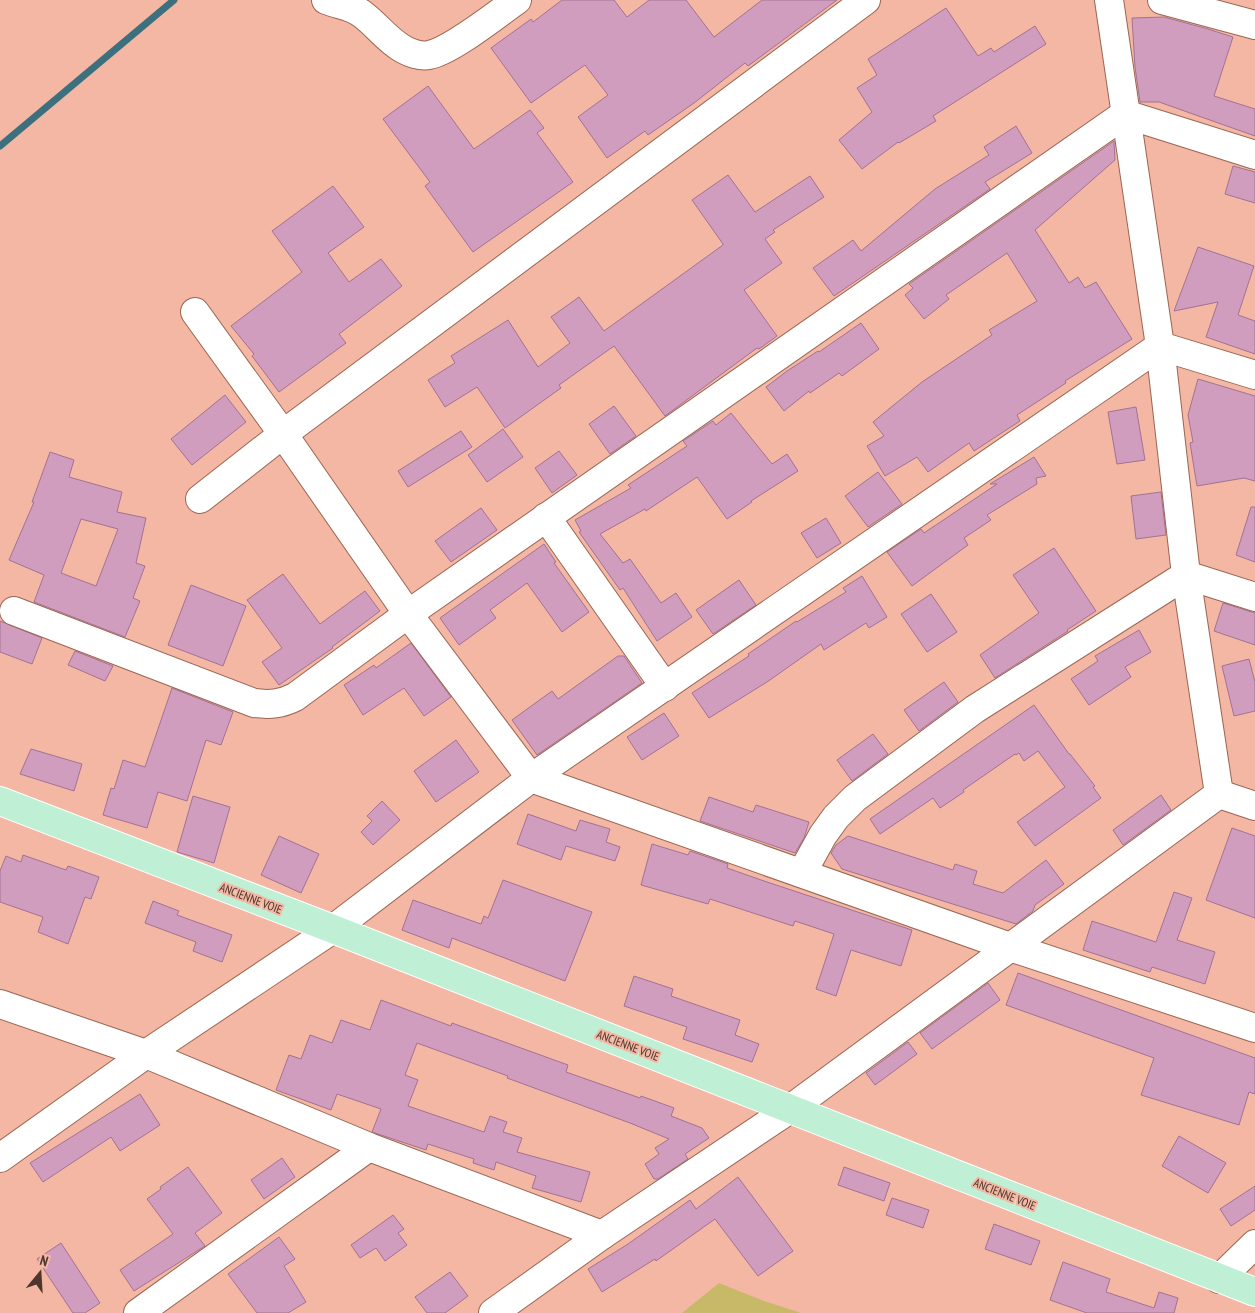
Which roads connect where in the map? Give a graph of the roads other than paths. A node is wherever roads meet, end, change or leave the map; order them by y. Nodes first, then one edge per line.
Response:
1 (326, 0) edge
2 (518, 0) edge
3 (866, 0) edge
4 (1108, 0) edge
5 (1162, 0) edge
6 (1255, 25) edge
7 (1125, 114) junction
8 (1255, 155) edge
9 (195, 312) dead end
10 (1160, 346) junction
11 (1255, 375) edge
12 (283, 434) junction
13 (200, 499) dead end
14 (546, 517) junction
15 (1186, 575) junction
16 (1255, 597) edge
17 (14, 611) dead end
18 (408, 614) junction
19 (664, 687) junction
20 (531, 778) junction
21 (1219, 794) junction
22 (0, 801) edge
23 (1255, 806) edge
24 (802, 873) junction
25 (332, 929) junction
26 (1010, 947) junction
27 (0, 1004) edge
28 (1255, 1028) edge
29 (146, 1054) junction
30 (790, 1109) junction
31 (369, 1147) junction
32 (0, 1158) edge
33 (602, 1236) junction
34 (1255, 1244) edge
35 (1218, 1278) junction
36 (1255, 1292) edge
37 (152, 1309) edge
38 (493, 1313) edge

1 - 2 street
3 - 12 street
4 - 7 street
5 - 6 street
7 - 8 street
7 - 10 street
7 - 14 street
9 - 12 street
10 - 11 street
10 - 15 street
10 - 19 street
12 - 13 street
12 - 18 street
14 - 18 street
14 - 19 street
15 - 16 street
15 - 21 street
15 - 24 street
17 - 18 street
18 - 20 street
19 - 20 street
20 - 24 street
20 - 25 street
21 - 23 street
21 - 26 street
22 - 25 main road, ANCIENNE VOIE
24 - 26 street
25 - 29 street
25 - 30 main road, ANCIENNE VOIE
26 - 28 street
26 - 30 street
27 - 29 street
29 - 31 street
29 - 32 street
30 - 33 street
30 - 35 main road, ANCIENNE VOIE
31 - 33 street
31 - 37 street
33 - 38 street
34 - 35 street
35 - 36 main road, ANCIENNE VOIE

